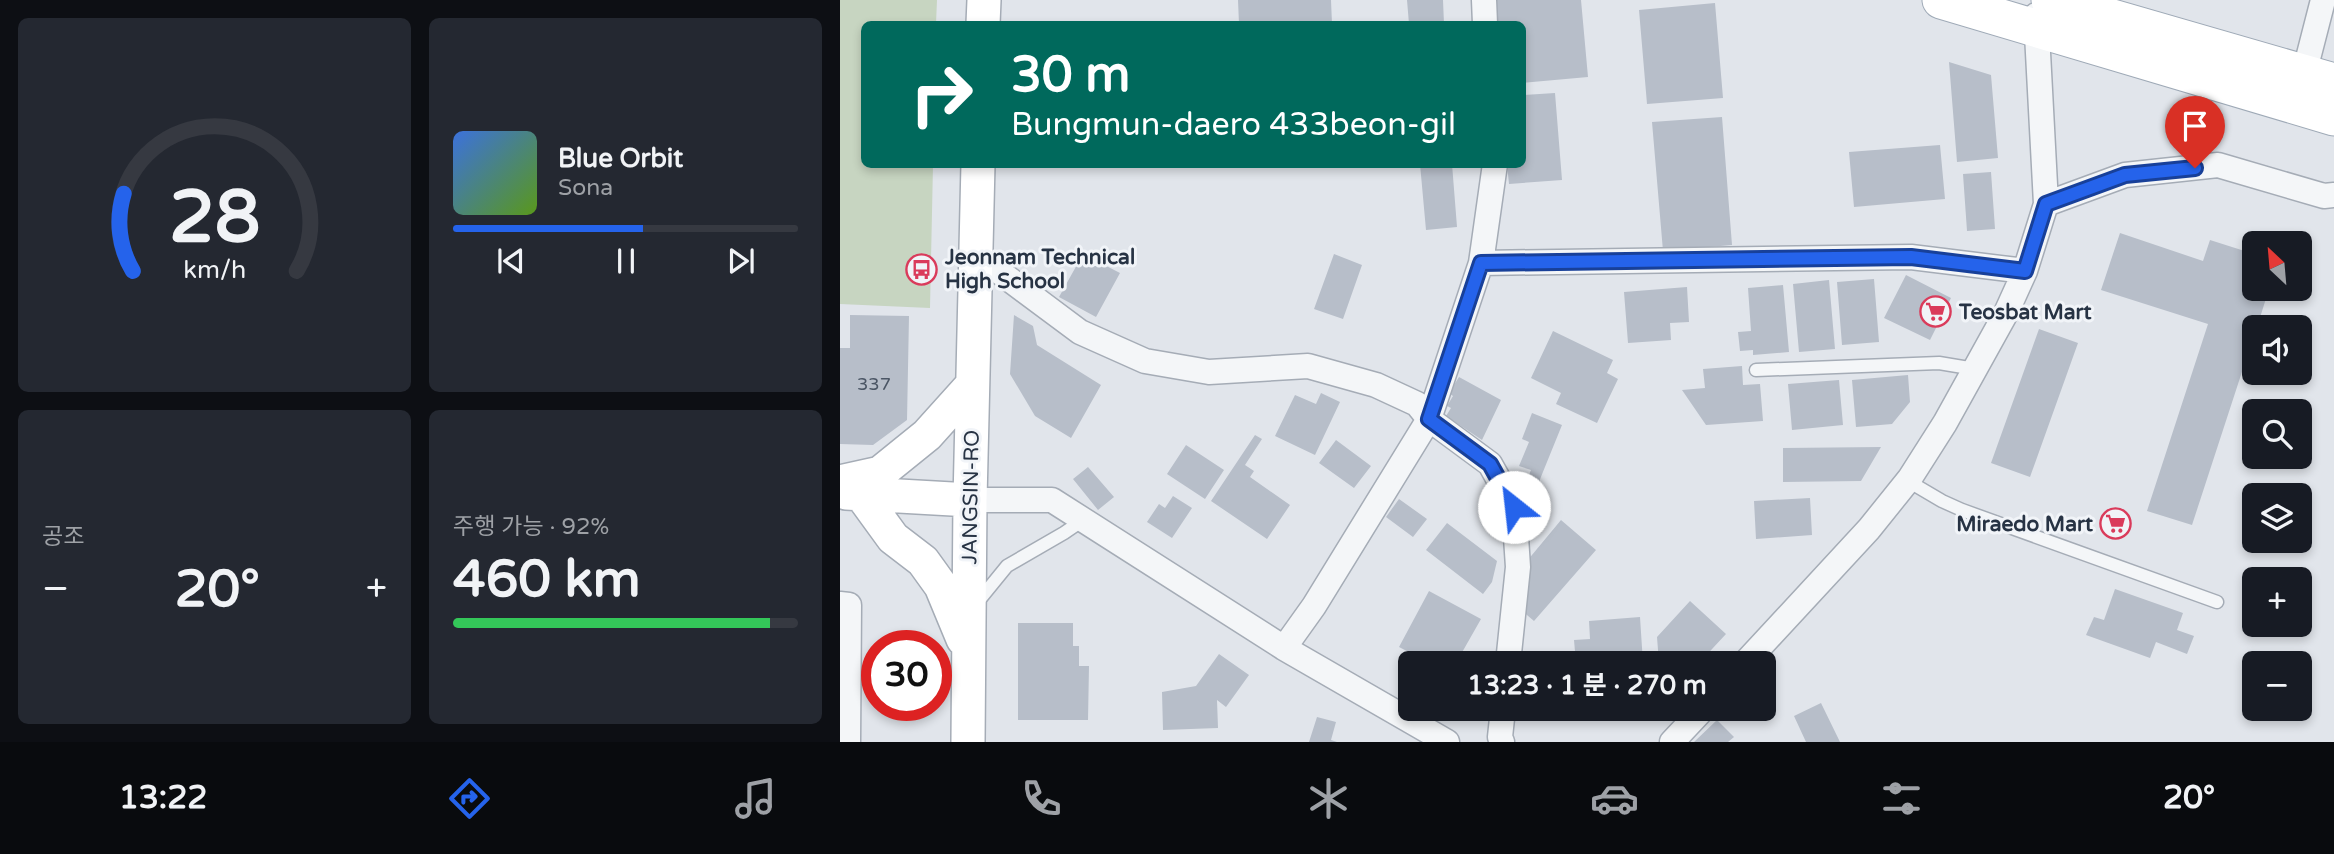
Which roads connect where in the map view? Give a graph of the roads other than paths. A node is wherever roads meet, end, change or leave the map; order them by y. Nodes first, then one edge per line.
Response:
1 (984, 0) edge
2 (1485, 0) edge
3 (1941, 0) edge
4 (2323, 0) edge
5 (2041, 9) edge
6 (983, 21) edge
7 (1485, 21) edge
8 (2319, 78) edge
9 (2334, 117) edge
10 (978, 168) edge
11 (1494, 168) edge
12 (2334, 195) edge
13 (2046, 204) junction
14 (974, 253) junction
15 (1481, 263) junction
16 (2025, 271) junction
17 (1975, 369) junction
18 (1756, 370) dead end
19 (972, 385) junction
20 (1429, 419) junction
21 (1908, 481) junction
22 (847, 490) edge
23 (970, 500) junction
24 (1083, 520) junction
25 (2217, 602) dead end
26 (845, 604) edge
27 (969, 612) junction
28 (1284, 648) junction
29 (1508, 651) edge
30 (1756, 651) edge
31 (969, 654) junction
32 (1502, 721) edge
33 (1692, 721) edge
34 (849, 742) edge
35 (968, 742) edge
36 (1447, 742) edge
37 (1502, 742) edge
38 (1672, 742) edge

1 - 6 main road
2 - 7 street
3 - 5 main road
4 - 8 street
5 - 8 main road
5 - 9 main road
5 - 13 street
10 - 14 main road, JANGSIN-RO
11 - 15 street
12 - 13 street
13 - 16 street
14 - 19 main road, JANGSIN-RO
14 - 20 street
15 - 16 street
15 - 20 street
16 - 17 street
17 - 18 lane
17 - 21 street
19 - 22 main road
19 - 23 main road, JANGSIN-RO
20 - 28 street
20 - 29 street
21 - 25 lane
21 - 30 street
22 - 23 main road
22 - 31 main road
23 - 24 street
23 - 27 main road, JANGSIN-RO
24 - 27 lane
24 - 28 street
26 - 34 street
27 - 31 main road, JANGSIN-RO
28 - 36 street
31 - 35 main road, JANGSIN-RO
32 - 37 street
33 - 38 street

